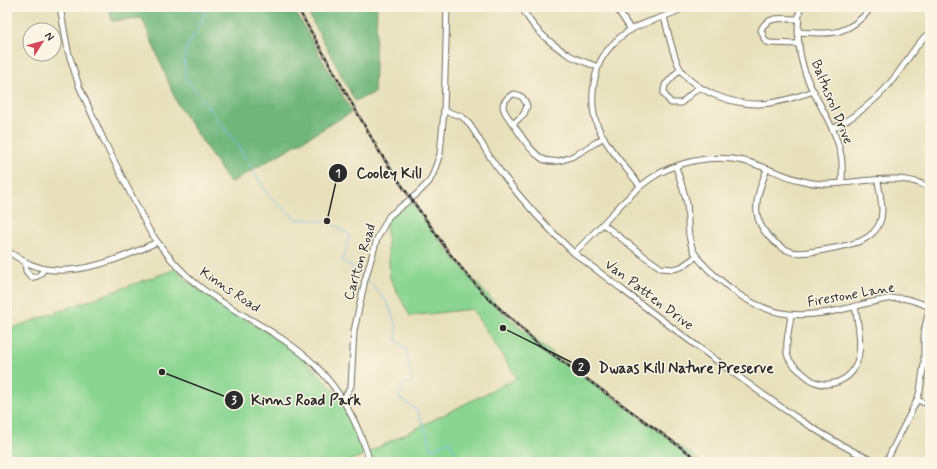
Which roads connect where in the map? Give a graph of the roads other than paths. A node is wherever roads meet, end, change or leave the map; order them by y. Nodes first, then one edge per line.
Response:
1 (60, 7) edge
2 (447, 7) edge
3 (522, 7) edge
4 (616, 7) edge
5 (685, 7) edge
6 (800, 7) edge
7 (872, 7) edge
8 (664, 17) junction
9 (798, 19) junction
10 (631, 30) junction
11 (798, 32) junction
12 (930, 32) edge
13 (799, 44) junction
14 (598, 67) junction
15 (680, 69) junction
16 (699, 87) junction
17 (814, 91) junction
18 (444, 111) junction
19 (513, 124) junction
20 (832, 129) junction
21 (604, 137) junction
22 (676, 166) junction
23 (767, 169) junction
24 (878, 180) junction
25 (842, 183) junction
26 (640, 186) junction
27 (929, 186) edge
28 (603, 224) junction
29 (157, 242) junction
30 (7, 251) edge
31 (574, 253) junction
32 (697, 256) junction
33 (25, 262) junction
34 (44, 268) junction
35 (855, 306) junction
36 (930, 306) edge
37 (791, 314) junction
38 (343, 400) junction
39 (917, 400) junction
40 (930, 405) edge
41 (370, 462) edge
42 (875, 462) edge
43 (886, 462) edge

1 - 29 street, Kinns Road
2 - 18 street, Carlton Road
3 - 14 street
4 - 10 street
5 - 8 street
6 - 9 street, Baltusrol Drive
7 - 11 street
8 - 10 street
8 - 15 street
9 - 11 street, Baltusrol Drive
9 - 13 street
10 - 14 street
11 - 13 street, Baltusrol Drive
12 - 20 street
13 - 17 street, Baltusrol Drive
14 - 21 street
15 - 16 street
15 - 16 street
16 - 17 street
17 - 20 street, Baltusrol Drive
18 - 31 street, Van Patten Drive
18 - 38 street, Carlton Road
19 - 19 street
19 - 21 street
20 - 25 street, Baltusrol Drive
21 - 26 street
22 - 23 street
22 - 26 street
22 - 32 street, Firestone Lane
23 - 24 street
23 - 25 street
24 - 25 street
24 - 27 street
26 - 28 street
28 - 31 street
28 - 32 street
29 - 34 street
29 - 38 street, Kinns Road
30 - 33 street
31 - 42 street, Van Patten Drive
32 - 37 street, Firestone Lane
33 - 34 street
33 - 34 street
35 - 36 street, Firestone Lane
35 - 37 street, Firestone Lane
35 - 37 street
36 - 39 street
38 - 41 street, Kinns Road
39 - 40 street
39 - 43 street

